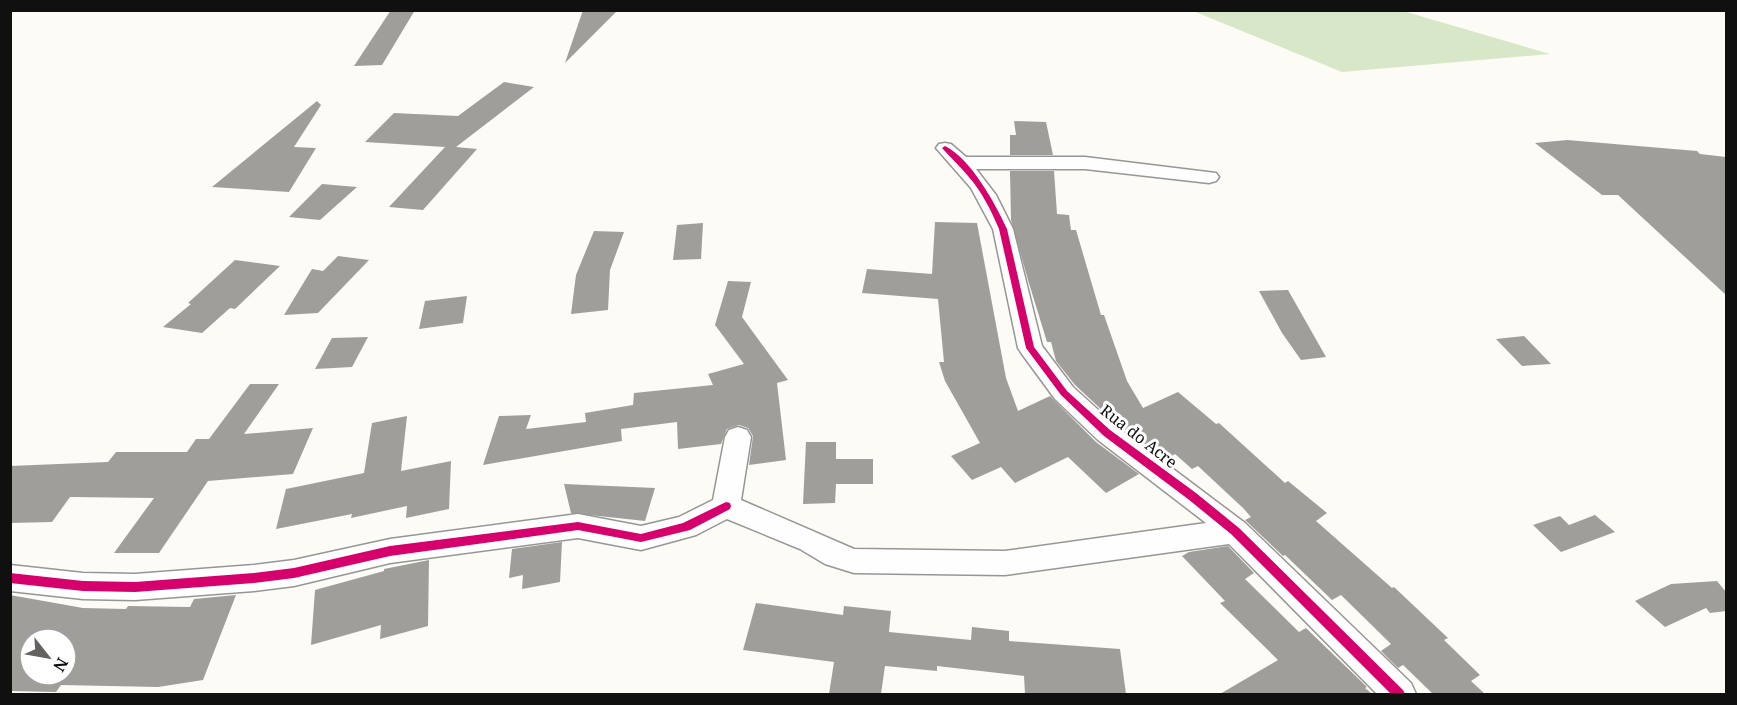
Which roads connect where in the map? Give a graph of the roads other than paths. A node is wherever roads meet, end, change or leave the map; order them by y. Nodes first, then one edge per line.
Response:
1 (1209, 177) dead end
2 (738, 438) dead end
3 (726, 506) junction
4 (1235, 531) junction
5 (10, 578) edge
6 (1399, 694) edge

1 - 4 street, Rua do Acre
2 - 3 street
3 - 4 street
3 - 5 street
4 - 6 street, Rua do Acre

